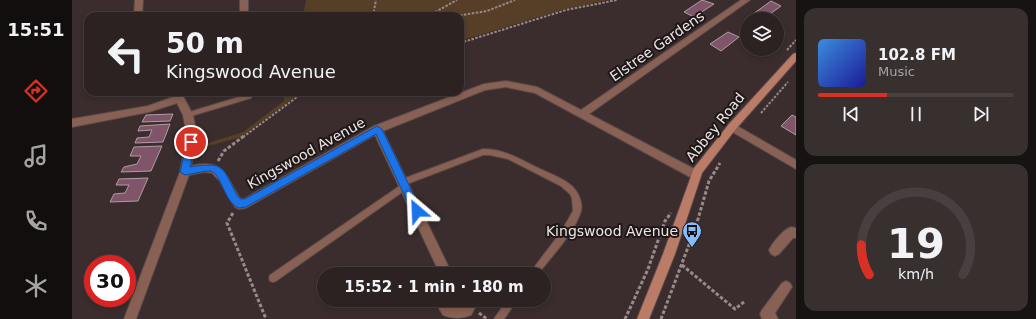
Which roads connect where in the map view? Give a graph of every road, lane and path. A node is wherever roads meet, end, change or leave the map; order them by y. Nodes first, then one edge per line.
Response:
1 (139, 0) edge
2 (244, 0) edge
3 (376, 0) edge
4 (457, 0) edge
5 (515, 0) edge
6 (617, 0) edge
7 (746, 0) edge
8 (138, 12) edge
9 (244, 12) edge
10 (374, 12) edge
11 (435, 12) edge
12 (464, 15) edge
13 (464, 42) edge
14 (796, 56) edge
15 (464, 95) edge
16 (175, 96) edge
17 (178, 96) edge
18 (249, 96) dead end
19 (299, 96) edge
20 (461, 96) edge
21 (582, 113) junction
22 (188, 115) junction
23 (72, 123) edge
24 (732, 127) junction
25 (377, 129) junction
26 (724, 158) dead end
27 (796, 165) edge
28 (214, 168) junction
29 (185, 172) junction
30 (696, 175) junction
31 (404, 184) junction
32 (239, 204) junction
33 (665, 221) dead end
34 (796, 233) edge
35 (775, 250) dead end
36 (683, 264) junction
37 (443, 267) edge
38 (538, 267) edge
39 (273, 278) dead end
40 (786, 287) dead end
41 (744, 302) dead end
42 (444, 307) edge
43 (469, 307) edge
44 (507, 307) edge
45 (130, 319) edge
46 (266, 319) edge
47 (498, 319) edge
48 (625, 319) edge
49 (643, 319) edge
50 (661, 319) edge
51 (772, 319) edge

1 - 8 street
2 - 9 street
3 - 10 path
4 - 11 path
5 - 12 path
6 - 13 path
7 - 21 street, Elstree Gardens
14 - 24 main road, Abbey Road
15 - 21 street, Kingswood Avenue
16 - 23 street
17 - 22 street
18 - 22 lane
19 - 28 path
20 - 25 street, Kingswood Avenue
21 - 30 street, Kingswood Avenue
22 - 29 street
24 - 27 street
24 - 30 main road, Abbey Road
25 - 31 street
25 - 32 street, Kingswood Avenue
26 - 36 path
28 - 29 street
28 - 32 street, Kingswood Avenue
29 - 45 street
30 - 49 main road, Abbey Road
31 - 37 street
31 - 38 lane
31 - 39 lane
32 - 46 path
33 - 48 path
34 - 35 street
36 - 41 path
36 - 50 path
40 - 51 street
42 - 43 street
44 - 47 lane

